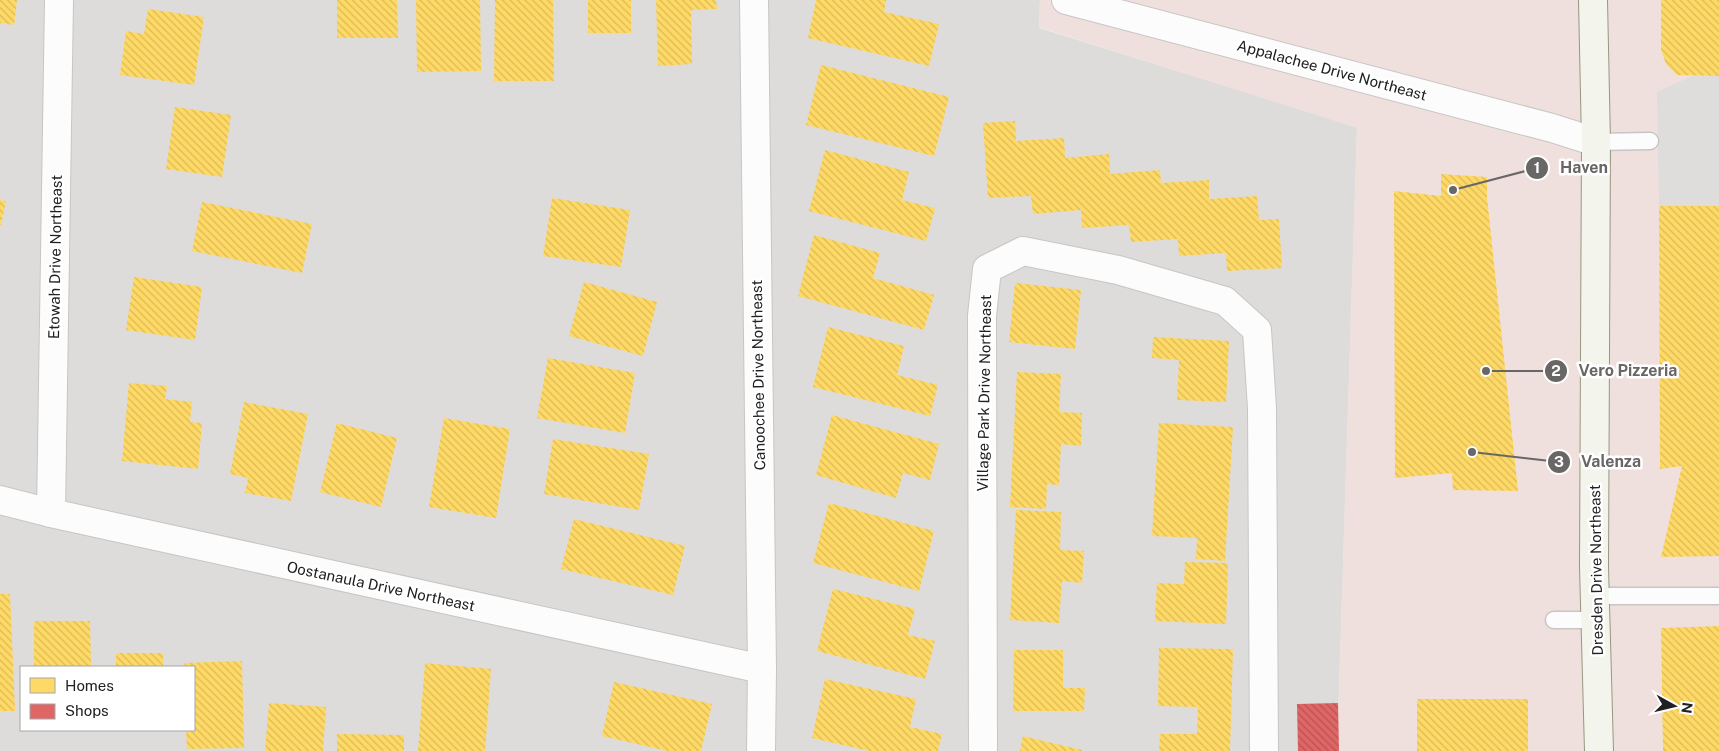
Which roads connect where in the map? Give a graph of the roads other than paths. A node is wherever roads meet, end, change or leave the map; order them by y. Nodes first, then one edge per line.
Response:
1 (59, 0) edge
2 (754, 0) edge
3 (1066, 0) edge
4 (1593, 0) edge
5 (1650, 141) dead end
6 (1596, 142) junction
7 (0, 500) edge
8 (51, 513) junction
9 (1719, 596) edge
10 (1595, 608) junction
11 (1554, 620) dead end
12 (762, 669) junction
13 (761, 751) edge
14 (983, 751) edge
15 (1264, 751) edge
16 (1599, 751) edge

1 - 8 street, Etowah Drive Northeast
2 - 12 street, Canoochee Drive Northeast
3 - 6 street, Appalachee Drive Northeast
4 - 6 street, Dresden Drive Northeast
5 - 6 lane
6 - 10 street, Dresden Drive Northeast
7 - 8 street, Oostanaula Drive Northeast
8 - 12 street, Oostanaula Drive Northeast
9 - 10 lane
10 - 11 lane
10 - 16 street, Dresden Drive Northeast
12 - 13 street, Canoochee Drive Northeast
14 - 15 street, Village Park Drive Northeast

